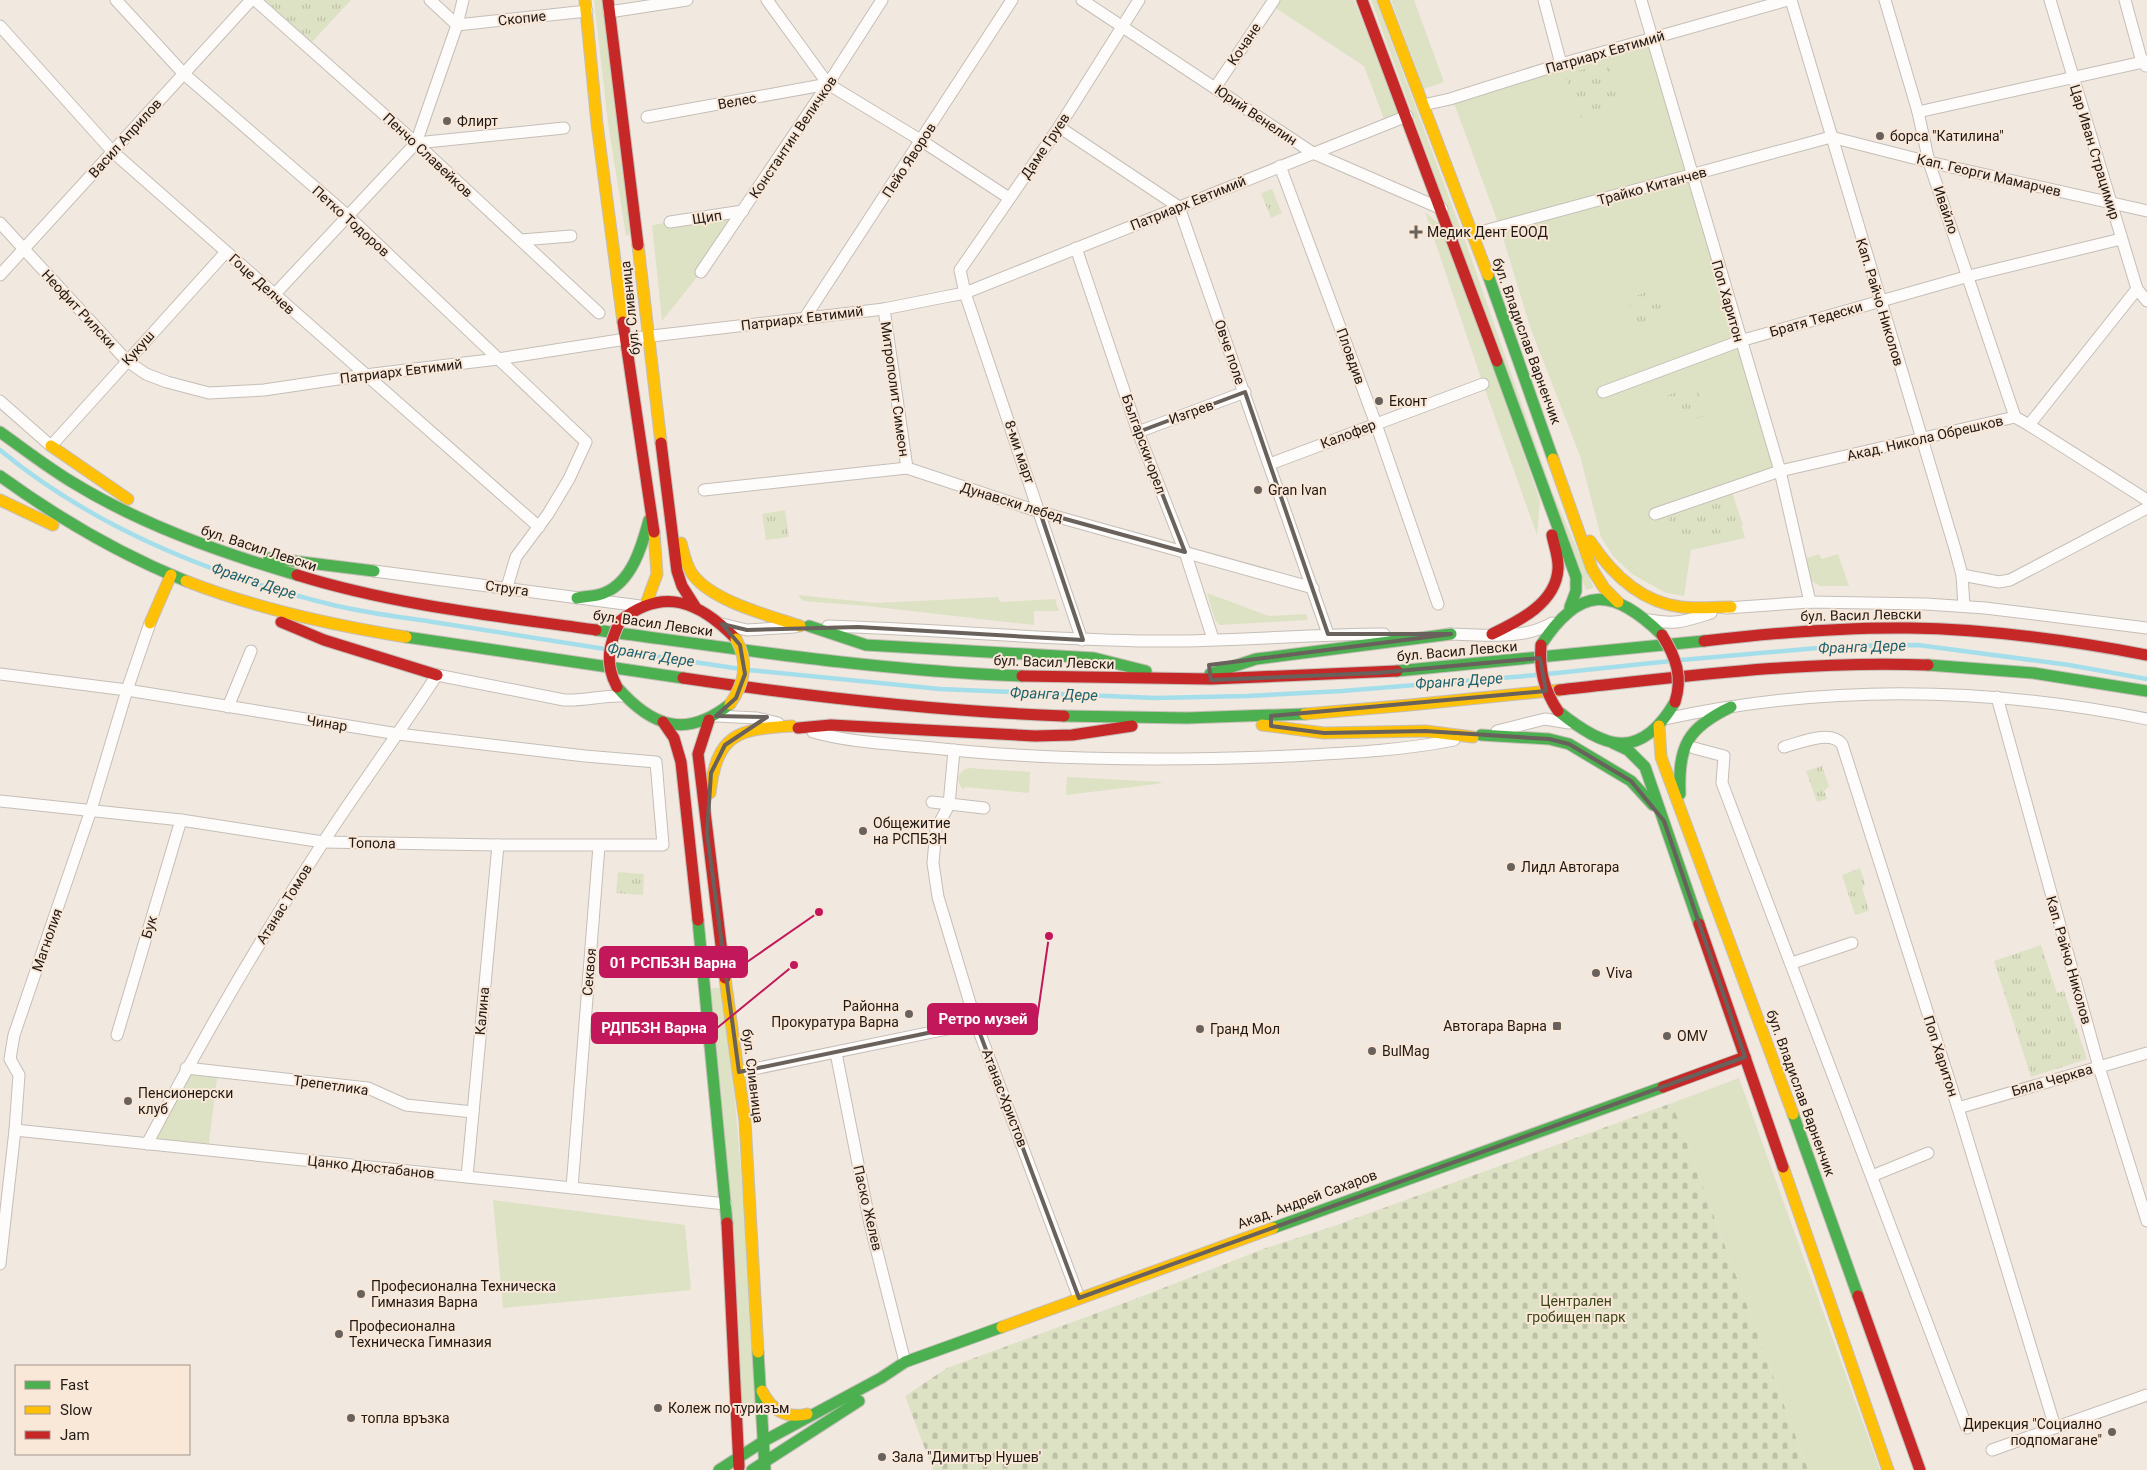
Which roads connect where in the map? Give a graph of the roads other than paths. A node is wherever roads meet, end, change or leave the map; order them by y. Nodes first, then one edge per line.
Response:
1 (116, 0) edge
2 (251, 0) edge
3 (255, 0) edge
4 (430, 0) edge
5 (463, 0) edge
6 (687, 0) edge
7 (767, 0) edge
8 (882, 0) edge
9 (1012, 0) edge
10 (1082, 0) edge
11 (1138, 0) edge
12 (1274, 0) edge
13 (1362, 0) edge
14 (1383, 0) edge
15 (1544, 0) edge
16 (1641, 0) edge
17 (1789, 0) edge
18 (1885, 0) edge
19 (2050, 0) edge
20 (2125, 0) edge
21 (586, 5) edge
22 (608, 6) edge
23 (457, 25) junction
24 (0, 26) edge
25 (1121, 26) junction
26 (1652, 39) junction
27 (2145, 63) edge
28 (1561, 64) junction
29 (184, 74) junction
30 (2073, 79) junction
31 (828, 84) junction
32 (1215, 88) junction
33 (1423, 105) junction
34 (1918, 112) junction
35 (1407, 116) junction
36 (646, 117) dead end
37 (1059, 127) junction
38 (564, 128) dead end
39 (1831, 137) junction
40 (922, 141) junction
41 (416, 143) junction
42 (113, 152) junction
43 (1313, 153) junction
44 (1929, 162) junction
45 (1280, 166) junction
46 (1692, 175) junction
47 (1009, 198) junction
48 (2112, 203) junction
49 (1179, 206) junction
50 (1442, 209) junction
51 (743, 211) junction
52 (2147, 211) edge
53 (348, 216) junction
54 (670, 222) dead end
55 (0, 223) edge
56 (1473, 234) junction
57 (571, 236) dead end
58 (521, 240) junction
59 (2121, 240) junction
60 (1076, 248) junction
61 (24, 249) junction
62 (226, 252) junction
63 (701, 272) dead end
64 (0, 275) edge
65 (1969, 276) junction
66 (2137, 289) junction
67 (965, 293) junction
68 (274, 295) junction
69 (1880, 301) junction
70 (2147, 301) edge
71 (884, 309) junction
72 (599, 313) dead end
73 (804, 319) junction
74 (648, 336) junction
75 (626, 339) junction
76 (1740, 341) junction
77 (498, 359) junction
78 (127, 361) junction
79 (365, 375) junction
80 (167, 382) joint
81 (1483, 384) dead end
82 (1244, 392) junction
83 (1603, 392) dead end
84 (0, 401) edge
85 (2015, 417) junction
86 (1376, 424) junction
87 (2028, 424) junction
88 (0, 432) edge
89 (1138, 432) junction
90 (1921, 440) junction
91 (51, 446) junction
92 (1270, 464) junction
93 (907, 468) junction
94 (1780, 471) junction
95 (0, 476) edge
96 (704, 490) dead end
97 (1547, 496) junction
98 (0, 500) edge
99 (2147, 500) edge
100 (2147, 508) edge
101 (670, 510) junction
102 (1571, 510) junction
103 (652, 511) junction
104 (1040, 512) junction
105 (1655, 514) dead end
106 (539, 526) junction
107 (183, 539) junction
108 (209, 548) junction
109 (1185, 552) junction
110 (150, 566) junction
111 (374, 571) joint
112 (1962, 575) junction
113 (171, 576) junction
114 (189, 582) junction
115 (507, 587) junction
116 (1313, 588) junction
117 (577, 598) junction
118 (1618, 602) junction
119 (1810, 602) junction
120 (1438, 604) dead end
121 (643, 605) junction
122 (1964, 606) junction
123 (1570, 607) junction
124 (1731, 607) junction
125 (696, 608) junction
126 (1647, 619) junction
127 (1556, 621) junction
128 (150, 623) joint
129 (722, 624) junction
130 (804, 626) junction
131 (2147, 628) edge
132 (1328, 634) junction
133 (1450, 634) junction
134 (1492, 634) junction
135 (1213, 639) junction
136 (1082, 640) junction
137 (251, 651) dead end
138 (2147, 655) edge
139 (0, 674) edge
140 (436, 675) junction
141 (1186, 680) junction
142 (127, 690) junction
143 (620, 691) junction
144 (2147, 691) edge
145 (1997, 697) junction
146 (228, 707) junction
147 (1731, 707) junction
148 (1200, 717) junction
149 (713, 718) junction
150 (1188, 718) junction
151 (2147, 719) edge
152 (663, 722) junction
153 (1662, 723) junction
154 (1573, 724) junction
155 (795, 727) junction
156 (398, 734) junction
157 (1477, 736) junction
158 (1613, 743) junction
159 (1784, 747) dead end
160 (1694, 748) dead end
161 (954, 750) junction
162 (656, 762) joint
163 (0, 801) edge
164 (932, 802) dead end
165 (949, 806) junction
166 (984, 808) dead end
167 (91, 810) junction
168 (1682, 813) junction
169 (181, 820) junction
170 (1664, 821) junction
171 (707, 833) junction
172 (323, 842) junction
173 (498, 845) junction
174 (599, 846) junction
175 (1852, 943) dead end
176 (1792, 963) junction
177 (726, 987) junction
178 (705, 989) junction
179 (976, 1023) junction
180 (117, 1035) dead end
181 (836, 1053) junction
182 (2147, 1053) edge
183 (1745, 1057) junction
184 (5, 1059) edge
185 (2099, 1067) junction
186 (186, 1068) junction
187 (739, 1072) junction
188 (1958, 1108) junction
189 (473, 1112) junction
190 (15, 1130) junction
191 (147, 1144) junction
192 (1928, 1153) dead end
193 (1872, 1176) junction
194 (466, 1177) junction
195 (572, 1188) junction
196 (726, 1204) junction
197 (2147, 1221) edge
198 (0, 1264) edge
199 (1079, 1298) junction
200 (905, 1362) junction
201 (882, 1378) junction
202 (761, 1389) junction
203 (2147, 1394) edge
204 (822, 1410) junction
205 (2055, 1427) junction
206 (1967, 1428) dead end
207 (764, 1441) junction
208 (1992, 1450) dead end
209 (739, 1464) edge
210 (765, 1466) edge
211 (719, 1470) edge
212 (752, 1470) edge
213 (1888, 1470) edge
214 (1920, 1470) edge

1 - 29 street, Петко Тодоров
2 - 29 street, Васил Априлов
3 - 41 street, Пенчо Славейков
4 - 23 street
5 - 23 street
6 - 22 street
7 - 31 street
8 - 31 street, Константин Величков
9 - 40 street, Пейо Яворов
10 - 25 street, Юрий Венелин
11 - 25 street, Даме Груев
12 - 32 street, Кочане
13 - 35 main road
14 - 33 main road, бул. Владислав Варненчик
15 - 28 street
16 - 26 street, Поп Харитон
17 - 26 street, Патриарх Евтимий
17 - 39 street, Кап. Райчо Николов
18 - 34 street, Ивайло
19 - 30 street, Цар Иван Страцимир
20 - 27 street
21 - 23 street, Скопие
21 - 75 main road, бул. Сливница
22 - 74 main road, бул. Сливница
23 - 41 street
24 - 42 street, Гоце Делчев
25 - 32 street, Юрий Венелин
25 - 37 street, Даме Груев
26 - 28 street, Патриарх Евтимий
26 - 46 street, Поп Харитон
27 - 30 street
28 - 33 street, Патриарх Евтимий
29 - 42 street, Васил Априлов
29 - 53 street, Петко Тодоров
30 - 34 street
30 - 48 street, Цар Иван Страцимир
31 - 36 street, Велес
31 - 40 street
31 - 51 street, Константин Величков
32 - 43 street, Юрий Венелин
33 - 56 main road, бул. Владислав Варненчик
34 - 44 street, Ивайло
35 - 43 street, Патриарх Евтимий
35 - 50 main road
37 - 47 street, Даме Груев
37 - 49 street
38 - 41 street
39 - 44 street, Кап. Георги Мамарчев
39 - 46 street, Трайко Китанчев
39 - 69 street, Кап. Райчо Николов
40 - 47 street
40 - 73 street, Пейо Яворов
41 - 53 street
41 - 58 street, Пенчо Славейков
42 - 61 street, Васил Априлов
42 - 62 street, Гоце Делчев
43 - 45 street, Патриарх Евтимий
43 - 50 street, Юрий Венелин
44 - 48 street, Кап. Георги Мамарчев
44 - 65 street, Ивайло
45 - 49 street, Патриарх Евтимий
45 - 86 street, Пловдив
46 - 56 street, Трайко Китанчев
46 - 76 street, Поп Харитон
47 - 67 street, Даме Груев
48 - 52 street, Кап. Георги Мамарчев
48 - 59 street, Цар Иван Страцимир
49 - 60 street, Патриарх Евтимий
49 - 82 street, Овче поле
50 - 97 main road
51 - 54 street, Щип
51 - 63 street, Константин Величков
53 - 68 street
53 - 77 street, Петко Тодоров
55 - 61 street, Неофит Рилски
56 - 102 main road, бул. Владислав Варненчик
57 - 58 street
58 - 72 street, Пенчо Славейков
59 - 65 street, Братя Тедески
59 - 66 street, Цар Иван Страцимир
60 - 67 street, Патриарх Евтимий
60 - 89 street, Български орел
61 - 64 street, Васил Априлов
61 - 78 street, Неофит Рилски
62 - 68 street, Гоце Делчев
62 - 78 street, Кукуш
65 - 69 street, Братя Тедески
65 - 85 street, Ивайло
66 - 70 street, Цар Иван Страцимир
66 - 87 street
67 - 71 street, Патриарх Евтимий
67 - 104 street, 8-ми март
68 - 79 street, Гоце Делчев
69 - 76 street, Братя Тедески
69 - 90 street, Кап. Райчо Николов
71 - 73 street, Патриарх Евтимий
71 - 93 street, Митрополит Симеон
73 - 74 street, Патриарх Евтимий
74 - 75 street, Патриарх Евтимий
74 - 101 main road, бул. Сливница
75 - 77 street, Патриарх Евтимий
75 - 103 main road, бул. Сливница
76 - 83 street, Братя Тедески
76 - 94 street, Поп Харитон
77 - 79 street, Патриарх Евтимий
77 - 106 street, Петко Тодоров
78 - 80 street, Неофит Рилски
78 - 91 street, Кукуш
79 - 80 street, Патриарх Евтимий
79 - 106 street, Гоце Делчев
81 - 86 street, Калофер
82 - 89 street, Изгрев
82 - 92 street, Овче поле
84 - 91 street
85 - 87 street, Акад. Никола Обрешков
85 - 90 street, Акад. Никола Обрешков
86 - 92 street, Калофер
86 - 120 street, Пловдив
87 - 99 street
88 - 107 main road, бул. Васил Левски
89 - 109 street, Български орел
90 - 94 street, Акад. Никола Обрешков
90 - 112 street, Кап. Райчо Николов
91 - 107 main road
92 - 116 street, Овче поле
93 - 96 street, Дунавски лебед
93 - 104 street, Дунавски лебед
94 - 105 street, Акад. Никола Обрешков
94 - 119 street, Поп Харитон
95 - 110 main road
97 - 123 main road
97 - 134 main road
98 - 110 main road
100 - 112 street
101 - 125 main road, бул. Сливница
101 - 130 main road
102 - 118 main road, бул. Владислав Варненчик
102 - 124 main road
103 - 117 main road
103 - 121 main road, бул. Сливница
104 - 109 street, Дунавски лебед
104 - 136 street, 8-ми март
106 - 115 street
107 - 108 main road, бул. Васил Левски
108 - 111 main road
108 - 141 main road, бул. Васил Левски
109 - 116 street, Дунавски лебед
109 - 135 street, Български орел
110 - 113 main road
111 - 115 street, Струга
112 - 122 street, Кап. Райчо Николов
113 - 114 main road
113 - 128 main road
114 - 140 main road
114 - 150 main road
115 - 117 street, Струга
116 - 132 street, Овче поле
117 - 121 street, Струга
118 - 123 main road
118 - 126 main road
119 - 122 street
119 - 124 street
121 - 125 main road
121 - 143 main road, bridge
122 - 131 street
123 - 127 main road
124 - 126 street
125 - 129 main road
126 - 153 main road, bridge
127 - 134 street
127 - 154 main road, bridge
128 - 142 street, Магнолия
129 - 130 street
129 - 149 main road, bridge
130 - 136 street
130 - 141 main road
132 - 133 street
132 - 135 street
133 - 134 street
133 - 141 main road
135 - 136 street
137 - 146 street
138 - 141 main road, бул. Васил Левски
139 - 142 street, Чинар
140 - 143 street
140 - 156 street, Атанас Томов
142 - 146 street, Чинар
142 - 167 street, Магнолия
143 - 152 main road
144 - 148 main road
145 - 147 street
145 - 151 street
145 - 185 street, Кап. Райчо Николов
146 - 156 street, Чинар
147 - 153 street
147 - 168 main road
148 - 150 main road
148 - 157 main road
149 - 152 main road
149 - 155 street
149 - 171 main road, бул. Сливница
150 - 155 main road
152 - 178 main road
153 - 158 main road
153 - 168 main road, бул. Владислав Варненчик
154 - 157 street
154 - 158 main road
155 - 161 street
155 - 171 main road
156 - 162 street, Чинар
156 - 172 street, Атанас Томов
157 - 161 street
157 - 170 main road
158 - 170 main road
159 - 188 street, Поп Харитон
160 - 176 street
161 - 165 street, Атанас Христов
162 - 174 street, Топола
163 - 167 street, Топола
164 - 165 street
165 - 166 street
165 - 179 street, Атанас Христов
167 - 169 street, Топола
167 - 184 street, Магнолия
168 - 214 main road, бул. Владислав Варненчик
169 - 172 street, Топола
169 - 180 street, Бук
170 - 183 main road
171 - 177 main road, бул. Сливница
172 - 173 street, Топола
172 - 186 street, Атанас Томов
173 - 174 street, Топола
173 - 189 street, Калина
174 - 195 street, Секвоя
175 - 176 street
176 - 193 street
177 - 178 main road
177 - 187 main road, бул. Сливница
178 - 196 main road
179 - 181 street
179 - 199 street, Атанас Христов
181 - 187 street
181 - 200 street, Паско Желев
182 - 185 street, Бяла Черква
183 - 199 main road, Акад. Андрей Сахаров
183 - 213 main road
184 - 190 street, Магнолия
185 - 188 street, Бяла Черква
185 - 197 street, Кап. Райчо Николов
186 - 189 street, Трепетлика
186 - 191 street, Атанас Томов
187 - 202 main road, бул. Сливница
188 - 205 street, Поп Харитон
189 - 194 street, Калина
190 - 191 street, Цанко Дюстабанов
190 - 198 street, Магнолия
191 - 194 street, Цанко Дюстабанов
192 - 193 street
193 - 206 street
194 - 195 street, Цанко Дюстабанов
195 - 196 street, Цанко Дюстабанов
196 - 209 main road
199 - 200 main road, Акад. Андрей Сахаров
200 - 201 main road, Акад. Андрей Сахаров
201 - 204 main road, Акад. Андрей Сахаров
201 - 210 main road, Акад. Андрей Сахаров
202 - 204 main road
202 - 207 main road, бул. Сливница
203 - 205 street
204 - 207 main road, Акад. Андрей Сахаров
205 - 208 street
207 - 209 main road, Акад. Андрей Сахаров
207 - 210 main road, бул. Сливница
209 - 211 main road, Акад. Андрей Сахаров
210 - 212 main road, Акад. Андрей Сахаров

